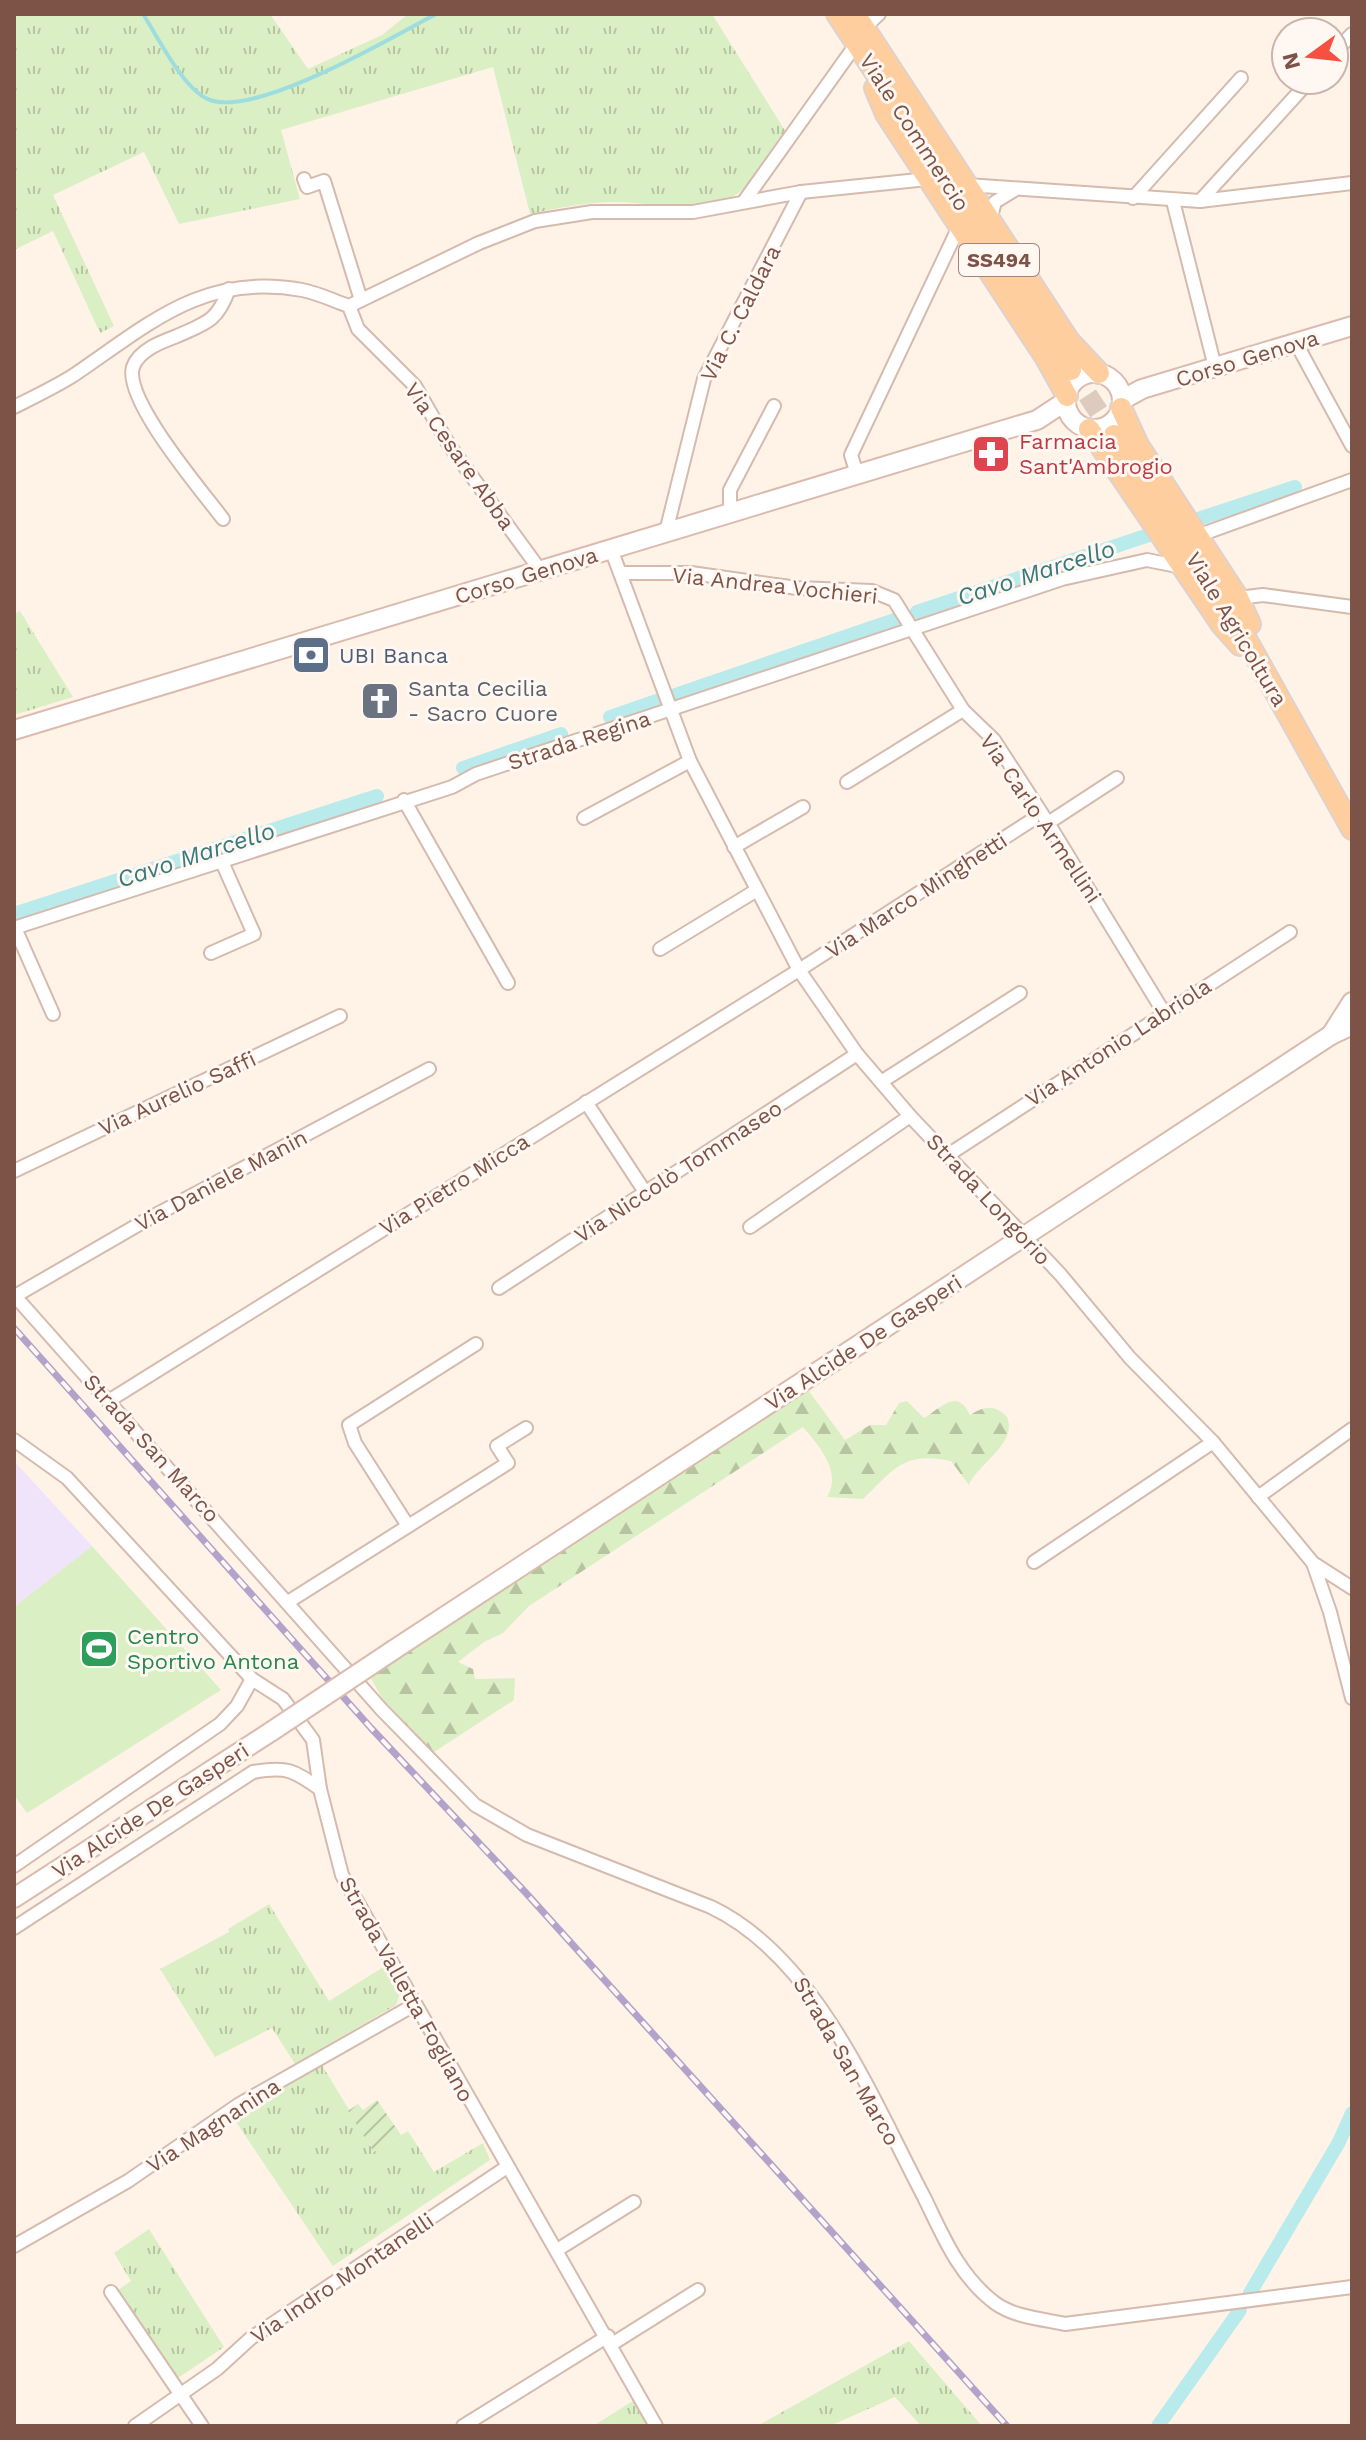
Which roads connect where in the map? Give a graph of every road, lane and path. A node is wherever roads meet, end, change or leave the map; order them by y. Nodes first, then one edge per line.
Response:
1 (837, 14) edge
2 (879, 14) edge
3 (858, 29) edge
4 (1241, 78) dead end
5 (1295, 96) edge
6 (304, 179) dead end
7 (928, 179) junction
8 (1352, 183) edge
9 (967, 185) junction
10 (1016, 190) junction
11 (801, 192) junction
12 (1133, 198) junction
13 (745, 200) junction
14 (1173, 201) junction
15 (1200, 201) junction
16 (990, 220) junction
17 (955, 235) dead end
18 (229, 289) junction
19 (361, 300) junction
20 (349, 306) junction
21 (1352, 326) edge
22 (1296, 343) junction
23 (1215, 367) junction
24 (1071, 370) tunnel mouth
25 (1099, 373) junction
26 (1066, 399) junction
27 (1121, 399) junction
28 (774, 406) dead end
29 (14, 407) edge
30 (1037, 420) junction
31 (1082, 424) junction
32 (1114, 435) tunnel mouth
33 (1352, 446) edge
34 (857, 474) junction
35 (1352, 480) edge
36 (730, 513) junction
37 (223, 519) dead end
38 (666, 532) junction
39 (1197, 536) junction
40 (1164, 538) junction
41 (611, 549) junction
42 (1147, 560) junction
43 (1184, 567) junction
44 (540, 570) junction
45 (620, 573) junction
46 (1238, 598) junction
47 (1352, 607) edge
48 (913, 628) junction
49 (1262, 667) junction
50 (669, 710) junction
51 (963, 710) junction
52 (14, 730) edge
53 (690, 761) junction
54 (1117, 778) dead end
55 (847, 782) dead end
56 (404, 800) junction
57 (803, 807) dead end
58 (584, 818) dead end
59 (1032, 820) dead end
60 (1048, 823) junction
61 (1352, 828) edge
62 (734, 847) junction
63 (222, 862) junction
64 (757, 890) junction
65 (14, 928) edge
66 (1290, 932) dead end
67 (660, 949) dead end
68 (211, 953) dead end
69 (799, 970) junction
70 (508, 983) dead end
71 (1020, 993) dead end
72 (1352, 1002) edge
73 (1163, 1011) junction
74 (53, 1014) dead end
75 (340, 1016) dead end
76 (1352, 1025) edge
77 (1331, 1035) junction
78 (857, 1054) junction
79 (429, 1069) dead end
80 (881, 1082) junction
81 (586, 1102) junction
82 (910, 1116) junction
83 (948, 1155) junction
84 (14, 1171) edge
85 (645, 1192) junction
86 (750, 1227) dead end
87 (1024, 1237) junction
88 (499, 1288) dead end
89 (14, 1296) edge
90 (476, 1344) dead end
91 (110, 1400) junction
92 (526, 1428) dead end
93 (1352, 1429) edge
94 (14, 1440) edge
95 (1213, 1442) junction
96 (1258, 1497) junction
97 (408, 1526) junction
98 (1034, 1562) dead end
99 (1313, 1563) junction
100 (1352, 1588) edge
101 (288, 1602) junction
102 (252, 1679) junction
103 (1352, 1698) edge
104 (320, 1789) junction
105 (14, 1866) edge
106 (22, 1894) edge
107 (14, 1905) edge
108 (14, 1928) edge
109 (414, 2005) junction
110 (507, 2167) junction
111 (634, 2202) dead end
112 (14, 2246) edge
113 (557, 2250) junction
114 (1352, 2287) edge
115 (698, 2290) dead end
116 (111, 2292) dead end
117 (610, 2340) junction
118 (181, 2395) junction
119 (135, 2426) edge
120 (202, 2426) edge
121 (463, 2426) edge
122 (656, 2426) edge

1 - 3 main road, Viale Commercio / SS494
2 - 3 street
3 - 7 main road
3 - 9 main road
3 - 13 street
3 - 24 main road, Viale Commercio / SS494
4 - 12 street
5 - 15 street
6 - 19 street
7 - 11 street
7 - 26 main road
8 - 15 street
9 - 10 street
9 - 16 main road
10 - 12 street
10 - 16 street
11 - 13 street
11 - 38 street, Via C. Caldara
12 - 14 street
13 - 19 street
14 - 15 street
14 - 23 street
16 - 25 main road
17 - 34 street
18 - 20 street
18 - 29 street
18 - 37 street
19 - 20 street
20 - 44 street, Via Cesare Abba
21 - 22 main road, Corso Genova
22 - 23 main road, Corso Genova
22 - 33 street
23 - 27 main road, Corso Genova
25 - 26 main road, Corso Genova
25 - 27 main road
26 - 30 main road, Corso Genova
26 - 31 main road
27 - 31 main road
27 - 39 main road
28 - 36 street
30 - 31 main road, Corso Genova
30 - 34 main road, Corso Genova
31 - 40 main road
32 - 49 main road, Viale Agricoltura
34 - 36 main road, Corso Genova
35 - 39 street
36 - 38 main road, Corso Genova
38 - 41 main road, Corso Genova
39 - 46 main road
40 - 42 street
40 - 43 main road
41 - 44 main road, Corso Genova
41 - 45 street, Strada Longorio
42 - 43 street, Strada Regina
42 - 48 street, Strada Regina
43 - 49 main road
44 - 52 main road, Corso Genova
45 - 48 street, Via Andrea Vochieri
45 - 50 street, Strada Longorio
46 - 47 street
46 - 49 main road
48 - 50 street, Strada Regina
48 - 51 street, Via Carlo Armellini
49 - 61 main road, Viale Agricoltura
50 - 53 street, Strada Longorio
50 - 56 street, Strada Regina
51 - 55 street
51 - 60 street, Via Carlo Armellini
53 - 58 street
53 - 62 street, Strada Longorio
54 - 60 street
56 - 63 street, Strada Regina
56 - 70 street
57 - 62 street
59 - 69 street, Via Marco Minghetti
60 - 73 street, Via Carlo Armellini
62 - 64 street, Strada Longorio
63 - 65 street, Strada Regina
63 - 68 street
64 - 67 street
64 - 69 street, Strada Longorio
65 - 74 street
66 - 73 street, Via Antonio Labriola
69 - 78 street, Strada Longorio
69 - 81 street, Via Pietro Micca
71 - 80 street
72 - 77 main road, Via Alcide De Gasperi
73 - 83 street, Via Antonio Labriola
75 - 84 street, Via Aurelio Saffi
76 - 77 main road, Via Alcide De Gasperi
77 - 87 main road, Via Alcide De Gasperi
78 - 80 street, Strada Longorio
78 - 85 street, Via Niccolò Tommaseo
79 - 89 street, Via Daniele Manin
80 - 82 street, Strada Longorio
81 - 85 street
81 - 91 street, Via Pietro Micca
82 - 83 street, Strada Longorio
82 - 86 street
83 - 87 street, Strada Longorio
85 - 88 street, Via Niccolò Tommaseo
87 - 95 street, Strada Longorio
87 - 106 main road, Via Alcide De Gasperi, bridge
89 - 91 street, Strada San Marco
90 - 97 street
91 - 101 street, Strada San Marco
92 - 97 street
93 - 96 street
94 - 102 street, Strada Valletta Fogliano
95 - 96 street, Strada Longorio
95 - 98 street
96 - 99 street, Strada Longorio
97 - 101 street
99 - 100 street, Strada Longorio
99 - 103 street
101 - 114 street, Strada San Marco
102 - 104 street, Strada Valletta Fogliano
102 - 105 street
104 - 108 street
104 - 109 street, Strada Valletta Fogliano
106 - 107 main road, Via Alcide De Gasperi
109 - 110 street, Strada Valletta Fogliano
109 - 112 street, Via Magnanina
110 - 113 street, Strada Valletta Fogliano
110 - 118 street, Via Indro Montanelli
111 - 113 street
113 - 117 street, Strada Valletta Fogliano
115 - 117 street
116 - 118 street
117 - 121 street
117 - 122 street, Strada Valletta Fogliano
118 - 119 street, Via Indro Montanelli
118 - 120 street

